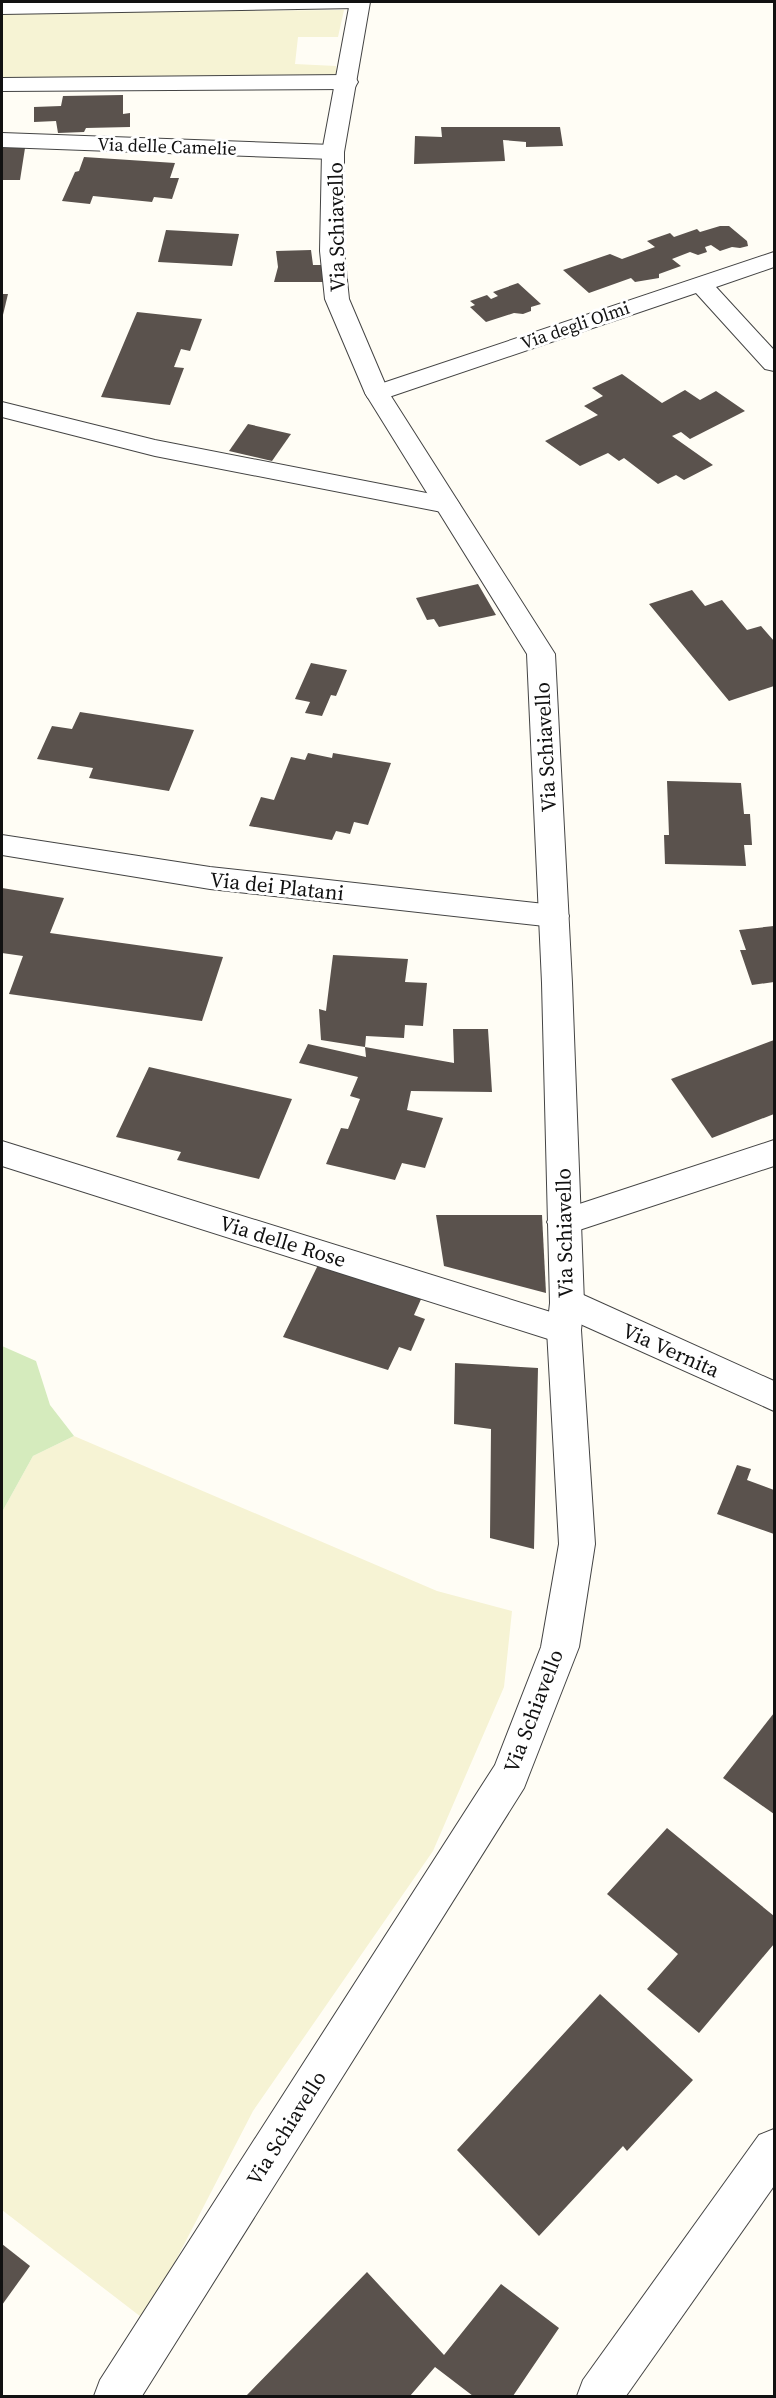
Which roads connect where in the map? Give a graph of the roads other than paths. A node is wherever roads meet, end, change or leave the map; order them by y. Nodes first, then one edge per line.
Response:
1 (358, 2) edge
2 (2, 8) edge
3 (347, 82) junction
4 (2, 85) edge
5 (2, 140) edge
6 (333, 152) junction
7 (774, 259) edge
8 (700, 284) junction
9 (774, 364) edge
10 (376, 393) junction
11 (2, 410) edge
12 (447, 505) junction
13 (2, 845) edge
14 (554, 916) junction
15 (774, 1153) edge
16 (2, 1154) edge
17 (564, 1222) junction
18 (565, 1317) junction
19 (774, 1397) edge
20 (774, 2150) edge
21 (116, 2397) edge
22 (599, 2397) edge

1 - 2 street
1 - 3 street, Via Schiavello
3 - 4 street
3 - 6 street, Via Schiavello
5 - 6 street, Via delle Camelie
6 - 10 street, Via Schiavello
7 - 8 street, Via degli Olmi
8 - 9 street
8 - 10 street, Via degli Olmi
10 - 12 street, Via Schiavello
11 - 12 street
12 - 14 street, Via Schiavello
13 - 14 street, Via dei Platani
14 - 17 street, Via Schiavello
15 - 17 street
16 - 18 street, Via delle Rose
17 - 18 street, Via Schiavello
18 - 19 street, Via Vernita
18 - 21 street, Via Schiavello
20 - 22 street

